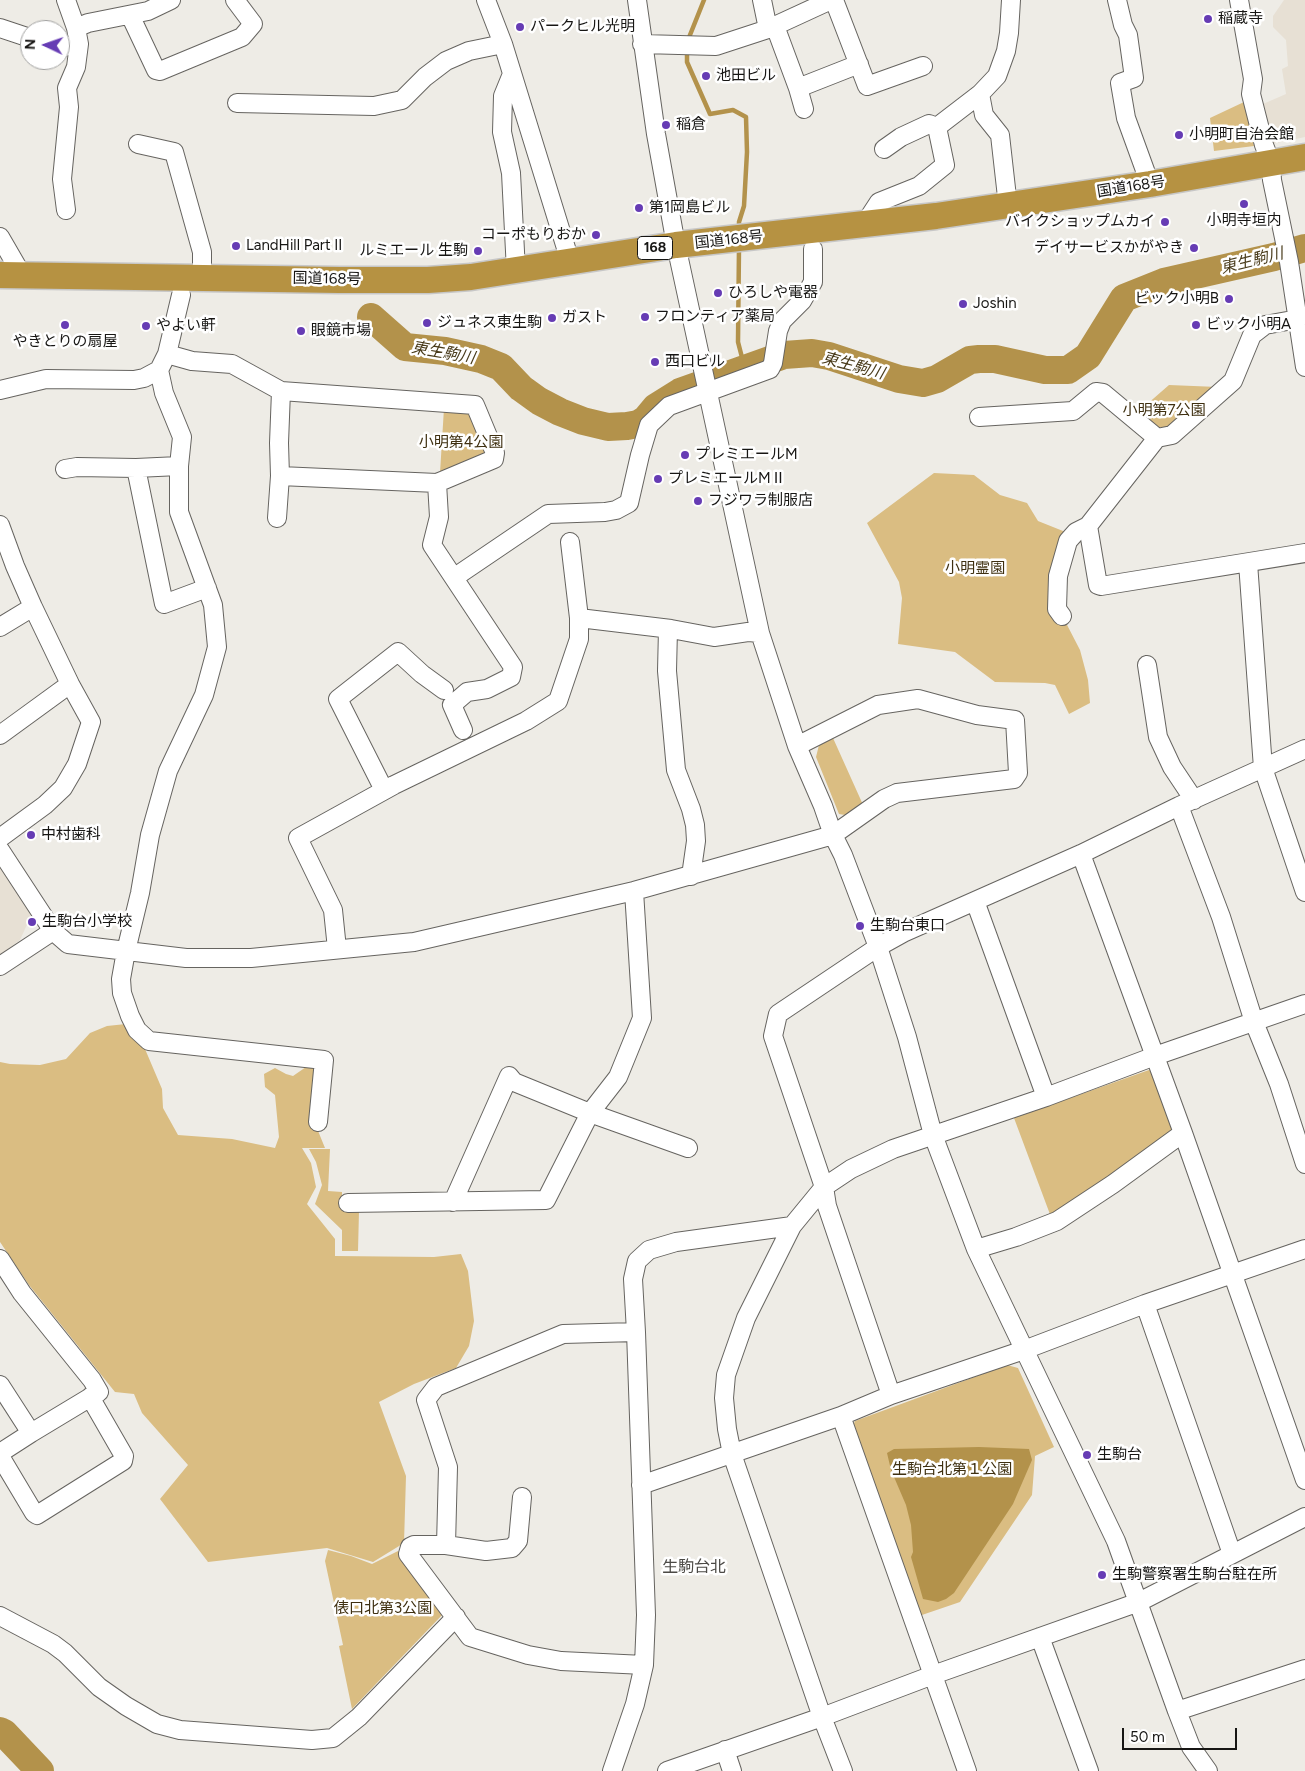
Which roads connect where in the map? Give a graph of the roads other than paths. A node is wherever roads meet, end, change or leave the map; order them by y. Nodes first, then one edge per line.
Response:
1 (66, 0) edge
2 (170, 0) edge
3 (236, 0) edge
4 (486, 0) edge
5 (637, 0) edge
6 (762, 0) edge
7 (832, 0) edge
8 (1011, 0) edge
9 (1117, 0) edge
10 (1239, 0) edge
11 (130, 14) junction
12 (0, 28) edge
13 (772, 28) junction
14 (20, 35) edge
15 (77, 36) junction
16 (70, 42) edge
17 (503, 44) junction
18 (642, 44) junction
19 (859, 64) junction
20 (923, 66) dead end
21 (512, 74) junction
22 (798, 88) junction
23 (980, 94) junction
24 (237, 103) dead end
25 (804, 109) dead end
26 (937, 127) junction
27 (138, 144) dead end
28 (884, 149) dead end
29 (1305, 157) edge
30 (1271, 172) junction
31 (1305, 174) edge
32 (1150, 184) junction
33 (1008, 206) junction
34 (66, 210) dead end
35 (864, 225) junction
36 (0, 237) edge
37 (813, 249) junction
38 (678, 254) junction
39 (570, 262) junction
40 (516, 271) junction
41 (11, 275) edge
42 (202, 278) junction
43 (0, 292) edge
44 (181, 295) junction
45 (1298, 319) junction
46 (167, 354) junction
47 (1305, 367) edge
48 (159, 370) junction
49 (0, 390) edge
50 (281, 391) junction
51 (708, 391) junction
52 (979, 417) dead end
53 (1156, 438) junction
54 (179, 466) junction
55 (136, 468) junction
56 (65, 469) dead end
57 (280, 476) junction
58 (437, 483) junction
59 (277, 518) dead end
60 (0, 525) edge
61 (1088, 526) junction
62 (570, 542) dead end
63 (1305, 553) edge
64 (1248, 563) junction
65 (454, 577) junction
66 (207, 588) junction
67 (32, 607) junction
68 (1062, 616) dead end
69 (579, 618) junction
70 (0, 627) edge
71 (668, 629) junction
72 (760, 633) junction
73 (1147, 665) dead end
74 (70, 684) junction
75 (444, 690) dead end
76 (463, 730) dead end
77 (0, 735) edge
78 (797, 746) junction
79 (1305, 749) edge
80 (1263, 768) junction
81 (384, 790) junction
82 (1187, 803) junction
83 (833, 836) junction
84 (0, 838) edge
85 (0, 850) edge
86 (1081, 854) junction
87 (690, 876) junction
88 (634, 891) junction
89 (1305, 892) edge
90 (974, 901) junction
91 (53, 931) junction
92 (878, 947) junction
93 (337, 950) junction
94 (126, 951) junction
95 (0, 966) edge
96 (1305, 1004) edge
97 (1254, 1022) junction
98 (1155, 1056) junction
99 (1046, 1097) junction
100 (590, 1113) junction
101 (318, 1122) dead end
102 (1184, 1133) junction
103 (933, 1135) junction
104 (688, 1148) dead end
105 (1305, 1164) edge
106 (824, 1187) junction
107 (453, 1202) junction
108 (348, 1203) dead end
109 (792, 1226) junction
110 (976, 1249) junction
111 (1305, 1249) edge
112 (0, 1259) edge
113 (1233, 1274) junction
114 (1145, 1304) junction
115 (636, 1332) junction
116 (1024, 1350) junction
117 (0, 1385) edge
118 (891, 1395) junction
119 (90, 1397) junction
120 (841, 1416) junction
121 (31, 1432) junction
122 (0, 1454) edge
123 (732, 1454) junction
124 (1305, 1480) edge
125 (642, 1485) junction
126 (522, 1497) dead end
127 (1305, 1517) edge
128 (446, 1545) junction
129 (1232, 1554) junction
130 (1139, 1602) junction
131 (0, 1616) edge
132 (456, 1617) junction
133 (1040, 1637) junction
134 (644, 1665) junction
135 (1305, 1669) edge
136 (934, 1676) junction
137 (1177, 1711) junction
138 (822, 1718) junction
139 (725, 1750) junction
140 (612, 1771) edge
141 (667, 1771) edge
142 (732, 1771) edge
143 (843, 1771) edge
144 (967, 1771) edge
145 (1089, 1771) edge
146 (1208, 1771) edge

1 - 15 street
2 - 11 street
3 - 11 street
4 - 17 street
5 - 18 street
6 - 13 street
7 - 13 street
7 - 19 street
8 - 23 street
9 - 32 street
10 - 30 street
11 - 15 street
12 - 14 street
13 - 18 street
13 - 22 street
15 - 16 street
15 - 34 street
17 - 21 street
17 - 24 street
18 - 38 street
19 - 20 street
19 - 22 street
21 - 39 street
21 - 40 street
22 - 25 street
23 - 26 street
23 - 33 street
26 - 28 street
26 - 35 street
27 - 42 street
29 - 30 highway, 国道168号 / 168
30 - 31 highway, 国道168号 / 168
30 - 32 highway, 国道168号 / 168
30 - 37 highway, 国道168号 / 168
30 - 45 street
32 - 33 highway, 国道168号 / 168
33 - 35 highway, 国道168号 / 168
35 - 38 highway, 国道168号 / 168
36 - 41 street
37 - 38 highway, 国道168号 / 168
37 - 51 street
38 - 39 highway, 国道168号 / 168
38 - 44 highway, 国道168号 / 168
38 - 51 street
39 - 40 highway, 国道168号 / 168
40 - 42 highway, 国道168号 / 168
41 - 42 highway, 国道168号 / 168
43 - 44 highway, 国道168号 / 168
44 - 46 street
45 - 47 street
45 - 53 street
46 - 48 street
46 - 50 street
48 - 49 street
48 - 54 street
50 - 57 street
50 - 58 street
51 - 65 street
51 - 72 street
52 - 53 street
53 - 61 street
54 - 55 street
54 - 66 street
55 - 56 street
55 - 66 street
57 - 58 street
57 - 59 street
58 - 65 street
60 - 67 street
61 - 64 street
61 - 68 street
62 - 69 street
63 - 64 street
64 - 80 street
65 - 76 street
66 - 94 street
67 - 70 street
67 - 74 street
69 - 71 street
69 - 81 street
71 - 72 street
71 - 87 street
72 - 78 street
73 - 82 street
74 - 77 street
74 - 84 street
75 - 81 street
78 - 83 street
78 - 83 street
79 - 80 street
80 - 82 street
80 - 89 street
81 - 93 street
82 - 86 street
82 - 97 street
83 - 87 street
83 - 92 street
85 - 91 street
86 - 90 street
86 - 98 street
87 - 88 street
88 - 93 street
88 - 100 street
90 - 92 street
90 - 99 street
91 - 94 street
91 - 95 street
92 - 103 street
92 - 106 street
93 - 94 street
94 - 101 street
96 - 97 street
97 - 98 street
97 - 105 street
98 - 99 street
98 - 102 street
99 - 103 street
100 - 104 street
100 - 107 street
100 - 107 street
102 - 110 street
102 - 113 street
103 - 106 street
103 - 110 street
106 - 109 street
106 - 118 street
107 - 108 street
109 - 115 street
109 - 123 street
110 - 116 street
111 - 113 street
112 - 119 street
113 - 114 street
113 - 124 street
114 - 116 street
114 - 129 street
115 - 125 street
115 - 128 street
116 - 118 street
116 - 130 street
117 - 121 street
118 - 120 street
119 - 121 street
119 - 122 street
120 - 123 street
120 - 136 street
121 - 122 street
123 - 125 street
123 - 138 street
125 - 134 street
126 - 128 street
127 - 129 street
128 - 132 street
129 - 130 street
130 - 133 street
130 - 137 street
131 - 132 street
132 - 134 street
133 - 136 street
133 - 145 street
134 - 140 street
135 - 137 street
136 - 138 street
136 - 144 street
137 - 146 street
138 - 139 street
138 - 143 street
139 - 141 street
139 - 142 street

